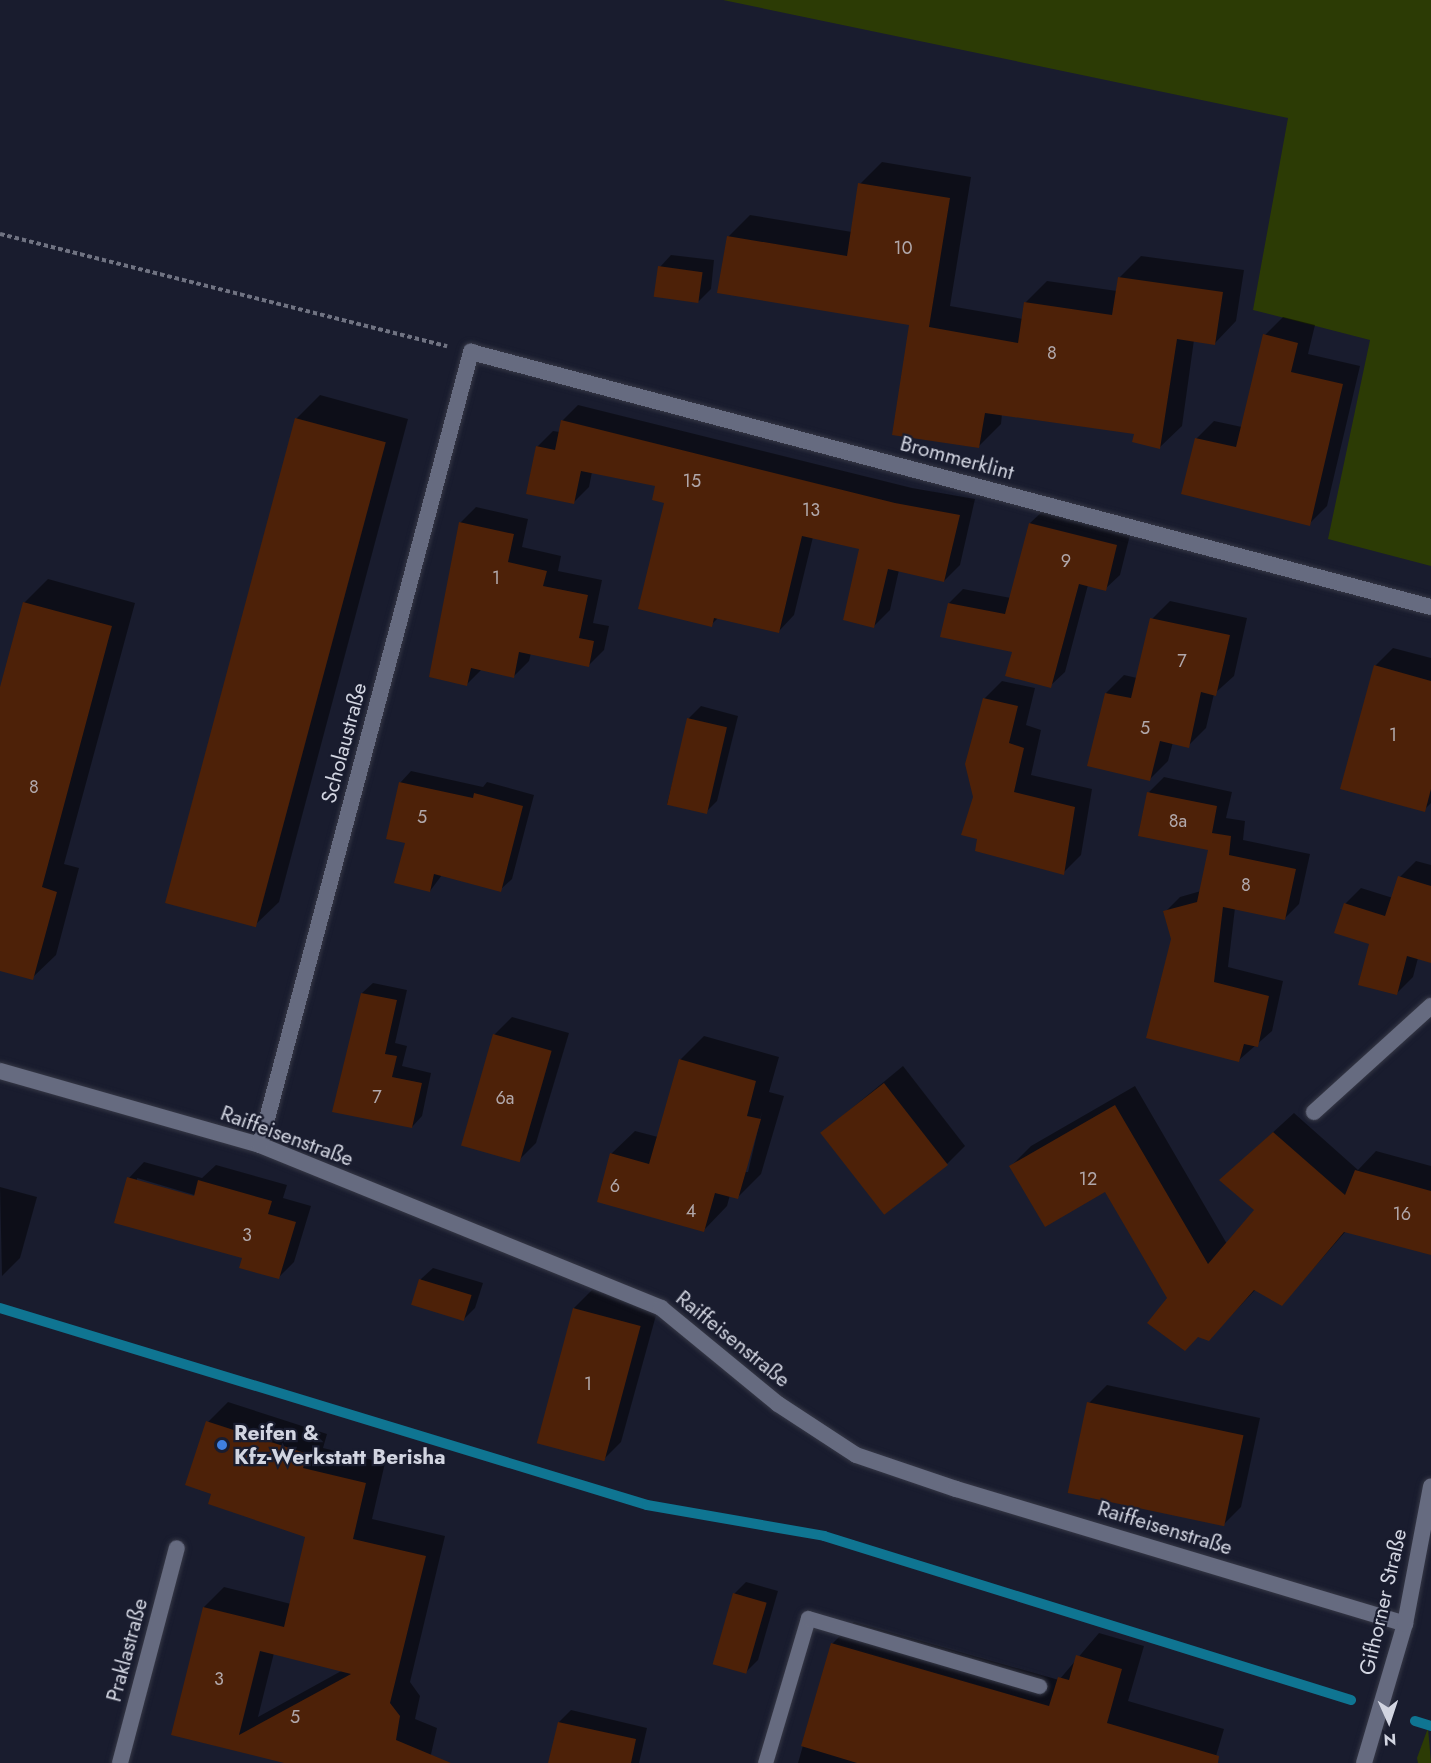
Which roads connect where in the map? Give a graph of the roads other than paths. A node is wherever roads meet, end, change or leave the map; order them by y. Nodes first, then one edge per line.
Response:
1 (471, 352) joint
2 (1431, 607) edge
3 (1431, 1006) edge
4 (0, 1071) edge
5 (1314, 1112) dead end
6 (260, 1145) junction
7 (1431, 1486) edge
8 (177, 1548) dead end
9 (1405, 1624) junction
10 (1039, 1686) dead end
11 (120, 1763) edge
12 (765, 1763) edge
13 (1365, 1763) edge

1 - 2 street, Brommerklint
1 - 6 street, Scholaustraße
3 - 5 street
4 - 6 street, Raiffeisenstraße
6 - 9 street, Raiffeisenstraße
7 - 9 street, Gifhorner Straße
8 - 11 street, Praklastraße
9 - 13 street, Gifhorner Straße
10 - 12 lane

